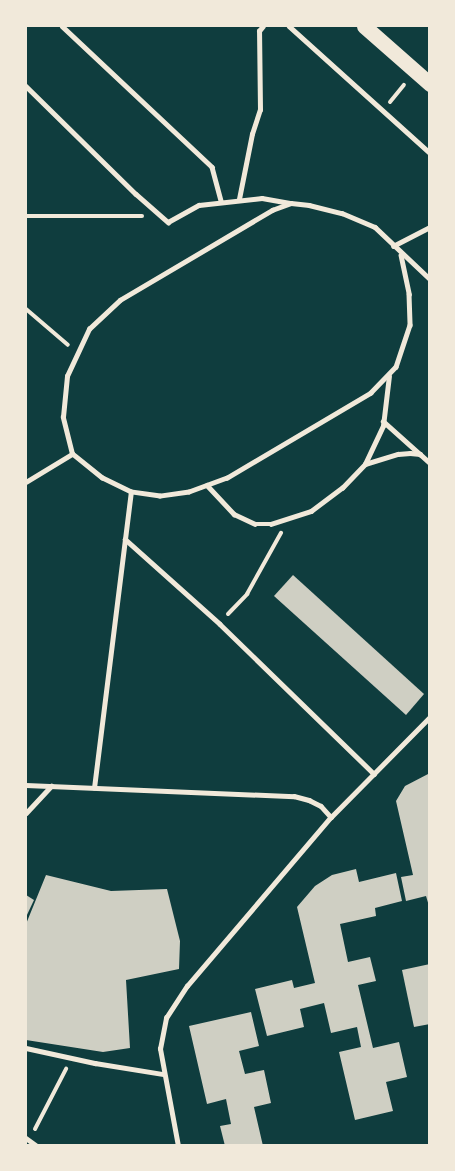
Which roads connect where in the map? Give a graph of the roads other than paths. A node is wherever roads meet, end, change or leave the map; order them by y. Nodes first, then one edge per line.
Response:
1 (62, 26) edge
2 (263, 26) edge
3 (289, 26) edge
4 (364, 26) edge
5 (429, 84) edge
6 (26, 86) edge
7 (429, 153) edge
8 (239, 199) junction
9 (221, 201) junction
10 (291, 203) junction
11 (429, 227) edge
12 (393, 246) junction
13 (401, 255) junction
14 (429, 279) edge
15 (389, 374) junction
16 (383, 421) junction
17 (72, 454) junction
18 (420, 454) junction
19 (429, 463) edge
20 (365, 464) junction
21 (26, 482) edge
22 (207, 485) junction
23 (131, 492) junction
24 (125, 539) junction
25 (429, 717) edge
26 (374, 774) junction
27 (26, 785) edge
28 (51, 786) junction
29 (94, 788) junction
30 (26, 813) edge
31 (331, 817) junction
32 (26, 1048) edge
33 (163, 1074) junction
34 (27, 1139) edge
35 (37, 1146) edge
36 (178, 1146) edge

1 - 9 lane
2 - 8 lane
3 - 7 lane
4 - 5 main road
6 - 9 lane
8 - 9 lane
8 - 10 lane
10 - 12 lane
10 - 17 lane
11 - 12 lane
12 - 13 lane
13 - 14 lane
13 - 15 lane
15 - 16 lane
15 - 22 lane
16 - 18 lane
16 - 20 lane
17 - 21 lane
17 - 23 lane
18 - 19 lane
18 - 20 lane
20 - 22 lane
22 - 23 lane
23 - 24 lane
24 - 26 lane
24 - 29 lane
25 - 26 lane
26 - 31 lane
27 - 28 lane
28 - 29 lane
28 - 30 lane
29 - 31 lane
31 - 33 lane
32 - 33 lane
33 - 36 lane
34 - 35 lane

